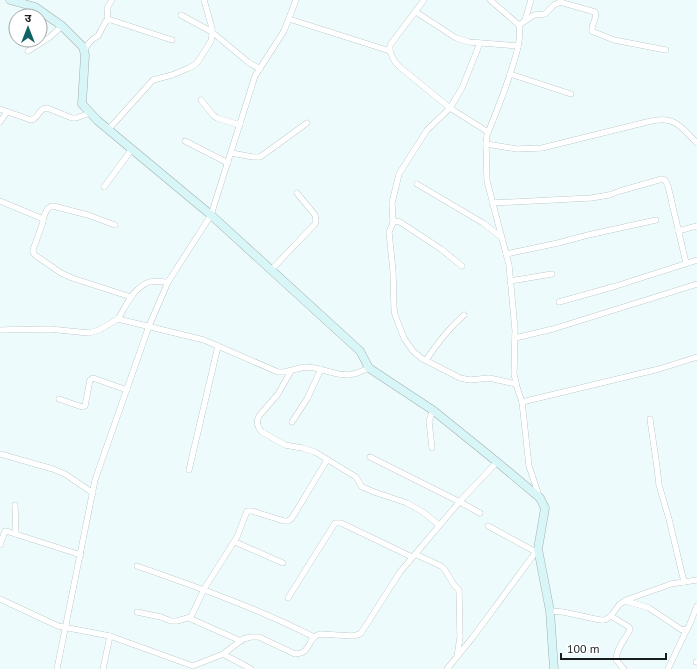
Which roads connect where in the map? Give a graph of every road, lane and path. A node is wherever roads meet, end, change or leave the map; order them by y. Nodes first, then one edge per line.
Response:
1 (10, 0) edge
2 (112, 0) edge
3 (204, 0) edge
4 (296, 0) edge
5 (424, 0) edge
6 (490, 0) edge
7 (531, 0) edge
8 (416, 12) junction
9 (181, 15) dead end
10 (289, 19) junction
11 (108, 20) junction
12 (525, 21) junction
13 (519, 25) junction
14 (62, 26) junction
15 (212, 32) junction
16 (172, 40) dead end
17 (480, 43) junction
18 (518, 46) junction
19 (666, 50) dead end
20 (28, 51) dead end
21 (84, 51) junction
22 (390, 51) junction
23 (260, 69) junction
24 (510, 74) junction
25 (571, 94) dead end
26 (201, 100) dead end
27 (450, 108) junction
28 (0, 109) edge
29 (7, 112) junction
30 (90, 113) junction
31 (0, 122) edge
32 (307, 123) dead end
33 (240, 124) junction
34 (108, 130) junction
35 (488, 132) junction
36 (185, 141) dead end
37 (697, 143) edge
38 (486, 144) junction
39 (132, 149) junction
40 (231, 153) junction
41 (228, 163) junction
42 (418, 184) dead end
43 (104, 187) dead end
44 (297, 193) dead end
45 (0, 201) edge
46 (492, 203) junction
47 (211, 215) junction
48 (43, 220) junction
49 (656, 220) dead end
50 (393, 223) junction
51 (116, 225) dead end
52 (697, 226) edge
53 (678, 231) junction
54 (502, 238) junction
55 (506, 254) junction
56 (697, 260) edge
57 (686, 263) junction
58 (462, 266) dead end
59 (272, 270) junction
60 (552, 274) dead end
61 (510, 281) junction
62 (168, 282) junction
63 (697, 284) edge
64 (131, 297) junction
65 (559, 302) dead end
66 (464, 315) dead end
67 (118, 319) junction
68 (149, 326) junction
69 (0, 330) edge
70 (514, 338) junction
71 (218, 346) junction
72 (697, 357) edge
73 (426, 360) junction
74 (369, 368) junction
75 (291, 370) junction
76 (321, 370) junction
77 (516, 384) junction
78 (127, 390) junction
79 (59, 399) dead end
80 (522, 402) junction
81 (433, 410) junction
82 (650, 419) dead end
83 (292, 422) dead end
84 (432, 448) dead end
85 (0, 454) edge
86 (370, 457) dead end
87 (327, 460) junction
88 (497, 462) junction
89 (189, 470) dead end
90 (92, 493) junction
91 (540, 498) junction
92 (460, 502) junction
93 (15, 505) dead end
94 (480, 513) dead end
95 (439, 525) junction
96 (488, 526) dead end
97 (16, 534) junction
98 (235, 542) junction
99 (0, 545) edge
100 (537, 551) junction
101 (81, 554) junction
102 (414, 555) junction
103 (283, 563) dead end
104 (137, 566) dead end
105 (697, 580) edge
106 (684, 582) junction
107 (204, 589) junction
108 (288, 598) dead end
109 (0, 599) edge
110 (626, 600) junction
111 (697, 606) edge
112 (550, 611) junction
113 (137, 612) dead end
114 (612, 616) junction
115 (191, 617) junction
116 (65, 627) junction
117 (687, 629) junction
118 (110, 636) junction
119 (314, 637) junction
120 (241, 641) junction
121 (223, 654) junction
122 (457, 657) junction
123 (193, 668) edge
124 (57, 669) edge
125 (103, 669) edge
126 (251, 669) edge
127 (447, 669) edge
128 (554, 669) edge
129 (624, 669) edge
130 (668, 669) edge

1 - 14 street
2 - 11 street
3 - 15 street
4 - 10 street
5 - 8 street
6 - 13 street
7 - 12 street
8 - 17 street
8 - 22 street
9 - 15 street
10 - 22 street
10 - 23 street
11 - 16 street
11 - 21 street
12 - 13 street
12 - 19 street
13 - 18 street
14 - 20 street
14 - 21 street
15 - 23 street
15 - 34 street
17 - 18 street
17 - 27 street
18 - 24 street
21 - 30 street
22 - 27 street
23 - 33 street
24 - 25 street
24 - 35 street
26 - 33 street
27 - 35 street
27 - 50 street
28 - 29 street
29 - 30 street
29 - 31 street
30 - 34 street
32 - 40 street
33 - 40 street
34 - 39 street
35 - 38 street
36 - 41 street
37 - 38 street
38 - 46 street
39 - 43 street
39 - 47 street
40 - 41 street
41 - 47 street
42 - 54 street
44 - 59 street
45 - 48 street
46 - 53 street
46 - 54 street
47 - 59 street
47 - 62 street
48 - 51 street
48 - 64 street
49 - 55 street
50 - 58 street
50 - 73 street
52 - 53 street
53 - 57 street
54 - 55 street
55 - 61 street
56 - 57 street
57 - 65 street
59 - 74 street
60 - 61 street
61 - 70 street
62 - 64 street
62 - 68 street
63 - 70 street
64 - 67 street
66 - 73 street
67 - 68 street
67 - 69 street
68 - 71 street
68 - 78 street
70 - 77 street
71 - 75 street
71 - 89 street
72 - 80 street
73 - 77 street
74 - 76 street
74 - 81 street
75 - 76 street
75 - 87 street
76 - 83 street
77 - 80 street
78 - 79 street
78 - 90 street
80 - 91 street
81 - 84 street
81 - 88 street
82 - 106 street
85 - 90 street
86 - 92 street
87 - 95 street
87 - 98 street
88 - 91 street
88 - 92 street
90 - 101 street
91 - 100 street
92 - 94 street
92 - 95 street
93 - 97 street
95 - 102 street
96 - 100 street
97 - 99 street
97 - 101 street
98 - 103 street
98 - 107 street
100 - 112 street
100 - 122 street
101 - 116 street
102 - 108 street
102 - 119 street
102 - 122 street
104 - 107 street
105 - 106 street
106 - 110 street
107 - 115 street
107 - 119 street
109 - 116 street
110 - 114 street
110 - 117 street
111 - 117 street
112 - 114 street
112 - 128 street
113 - 115 street
114 - 129 street
115 - 120 street
116 - 118 street
116 - 124 street
117 - 130 street
118 - 123 street
118 - 125 street
119 - 120 street
120 - 121 street
121 - 123 street
121 - 126 street
122 - 127 street

